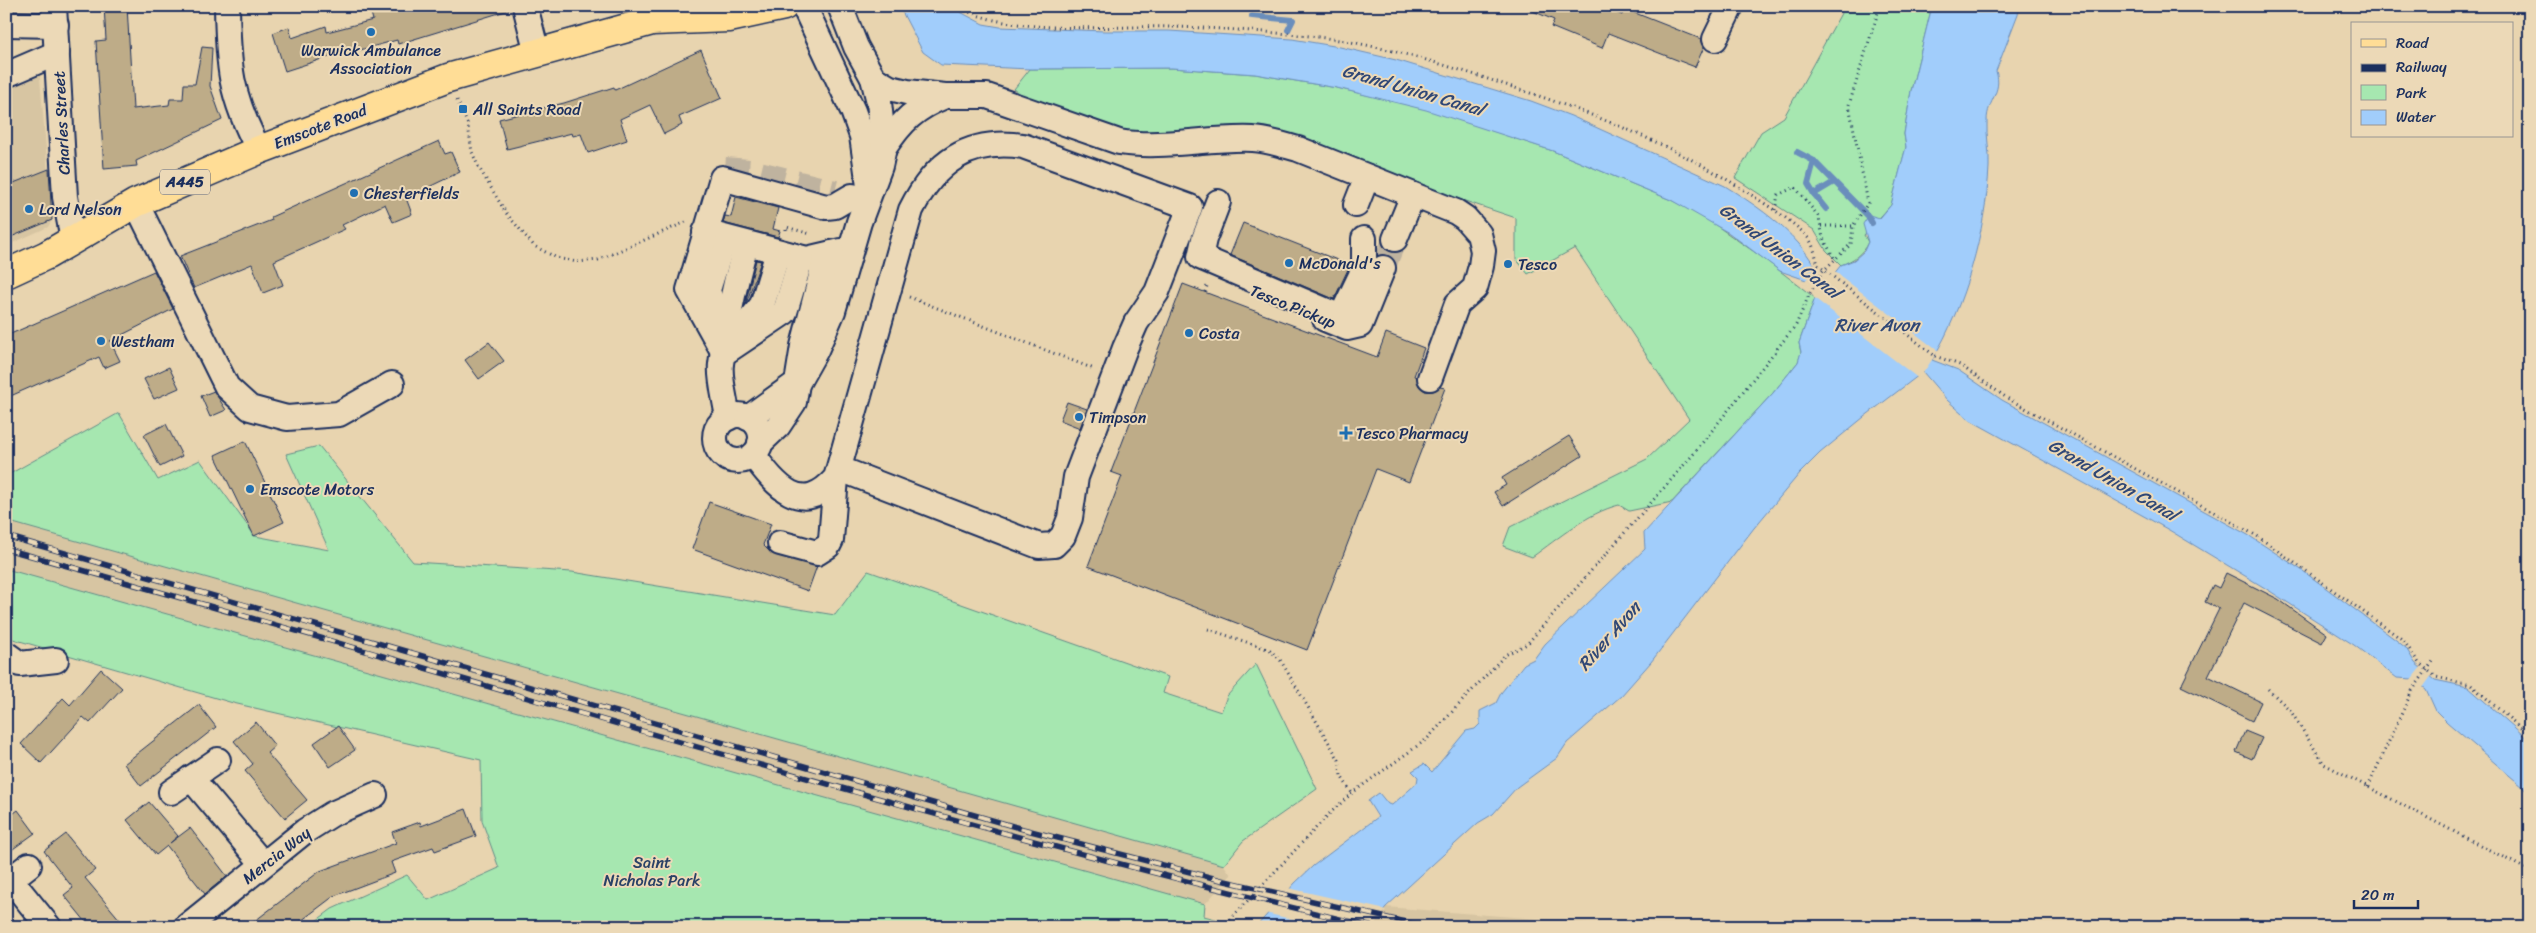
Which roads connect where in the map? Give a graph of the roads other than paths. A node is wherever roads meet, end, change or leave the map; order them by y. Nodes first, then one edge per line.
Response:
1 (227, 6) edge
2 (525, 6) edge
3 (684, 6) edge
4 (784, 6) edge
5 (804, 6) edge
6 (840, 6) edge
7 (1730, 6) edge
8 (55, 16) edge
9 (652, 21) junction
10 (6, 24) edge
11 (1715, 39) dead end
12 (537, 52) junction
13 (57, 53) junction
14 (6, 75) edge
15 (873, 78) junction
16 (934, 100) junction
17 (884, 148) junction
18 (259, 150) junction
19 (1366, 177) junction
20 (856, 194) junction
21 (1413, 196) junction
22 (1218, 202) dead end
23 (136, 203) junction
24 (1356, 205) dead end
25 (716, 233) junction
26 (1364, 239) dead end
27 (1395, 239) tunnel mouth
28 (73, 240) junction
29 (781, 244) junction
30 (842, 251) junction
31 (1171, 254) junction
32 (801, 258) junction
33 (1373, 268) junction
34 (6, 274) edge
35 (724, 353) junction
36 (1430, 378) dead end
37 (798, 382) junction
38 (392, 384) dead end
39 (738, 418) junction
40 (757, 449) junction
41 (838, 473) junction
42 (780, 543) dead end
43 (56, 660) dead end
44 (11, 663) edge
45 (218, 760) dead end
46 (191, 778) junction
47 (171, 792) dead end
48 (375, 795) dead end
49 (263, 864) junction
50 (15, 876) edge
51 (49, 927) edge
52 (186, 927) edge

1 - 18 street
2 - 12 street
3 - 9 main road, Emscote Road / A445
4 - 9 main road, Emscote Road / A445
5 - 20 street
6 - 15 street
7 - 11 street
8 - 10 street
8 - 13 street, Charles Street
9 - 12 main road, Emscote Road / A445
12 - 18 main road, Emscote Road / A445
13 - 14 street
13 - 28 street, Charles Street
15 - 16 street
15 - 17 street
16 - 17 street
16 - 19 street
17 - 20 street
18 - 23 main road, Emscote Road / A445
19 - 21 street
19 - 24 street
20 - 25 street
20 - 30 street
21 - 27 street
21 - 36 street
22 - 33 street
23 - 28 main road, Emscote Road / A445
23 - 38 street
25 - 29 street
25 - 35 street
26 - 33 street
28 - 34 main road, Emscote Road / A445
29 - 32 street
29 - 35 street
30 - 32 street
30 - 37 street
31 - 33 street, Tesco Pickup
31 - 41 street
31 - 41 street
32 - 35 street
35 - 39 street
37 - 39 street
37 - 40 street
39 - 40 street
39 - 40 street
40 - 41 street
41 - 42 street
43 - 44 street
45 - 46 street
46 - 47 street
46 - 49 street
48 - 49 street, Mercia Way
49 - 52 street, Mercia Way
50 - 51 street

